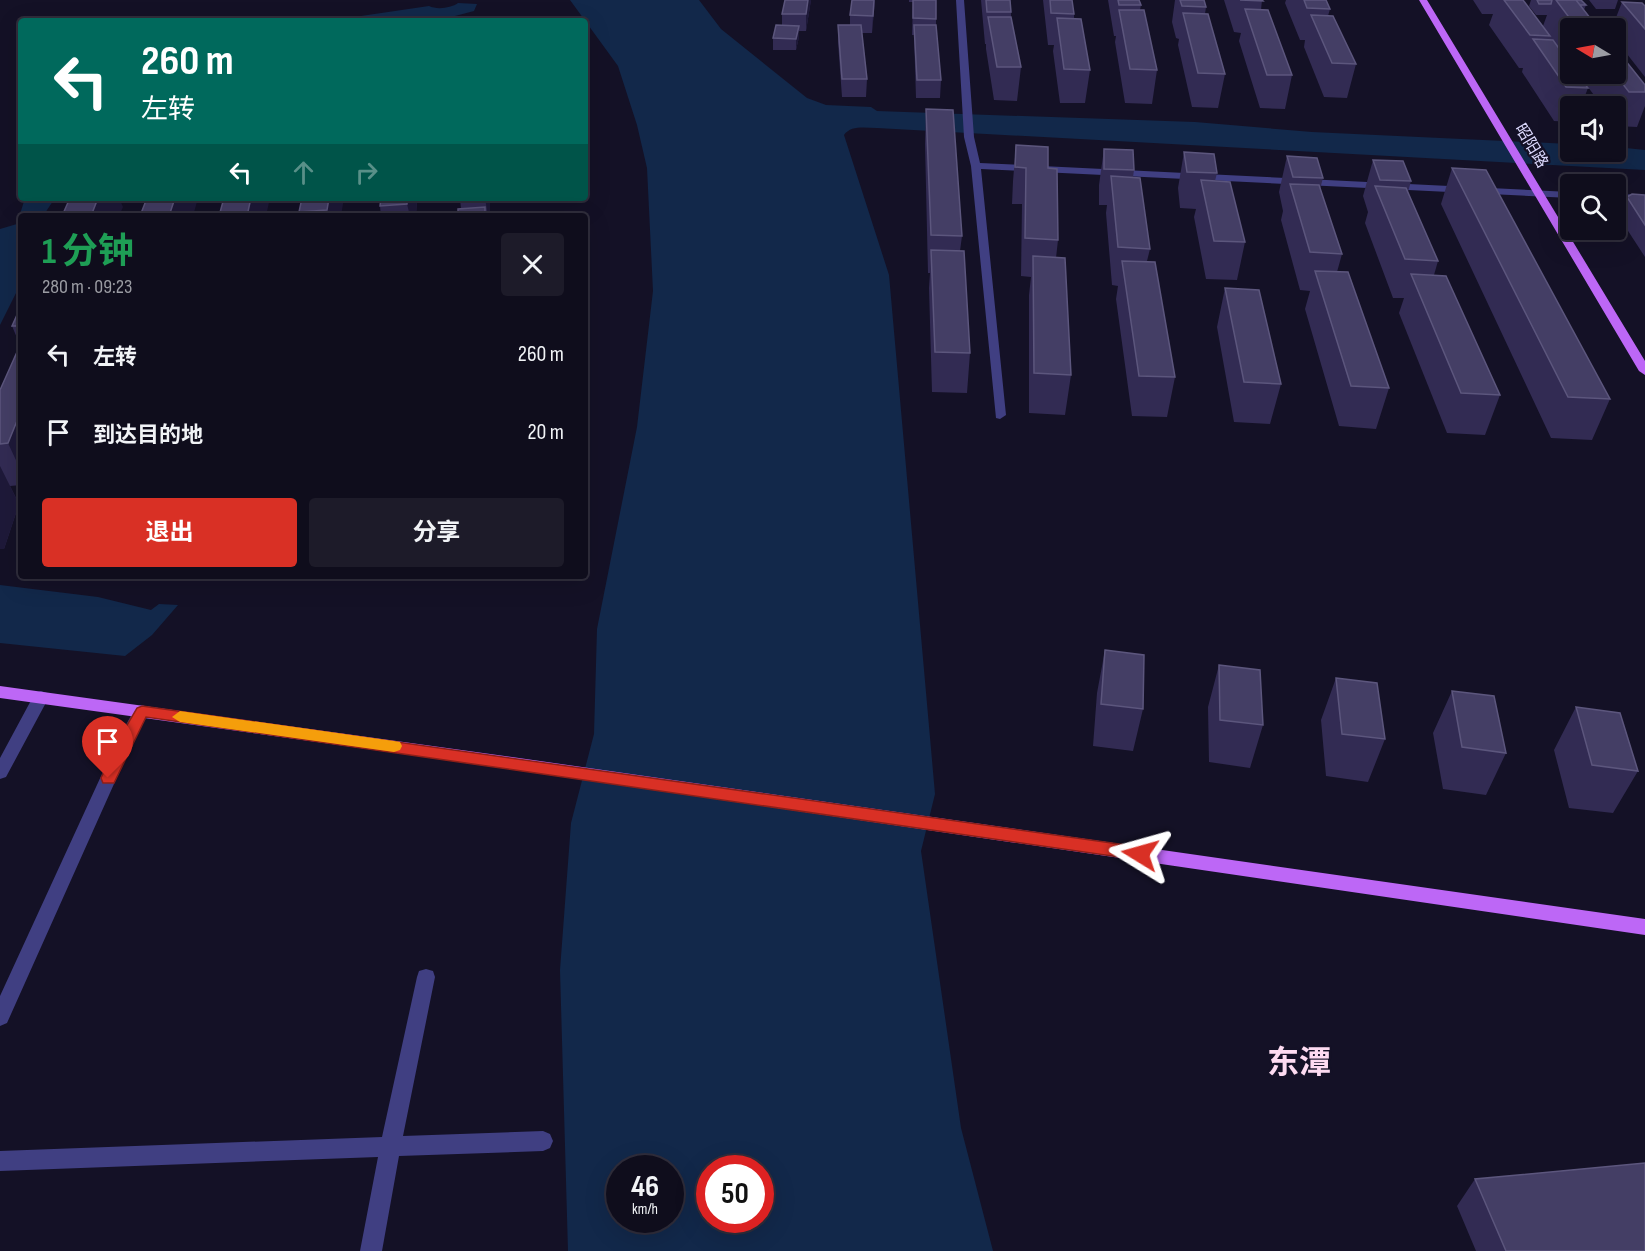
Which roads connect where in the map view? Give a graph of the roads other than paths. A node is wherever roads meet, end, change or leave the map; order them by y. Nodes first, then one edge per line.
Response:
1 (960, 0) edge
2 (1423, 0) edge
3 (976, 166) junction
4 (1540, 193) junction
5 (1560, 194) edge
6 (1626, 197) edge
7 (1645, 198) edge
8 (1645, 371) edge
9 (1000, 416) dead end
10 (0, 692) edge
11 (41, 697) junction
12 (142, 711) junction
13 (0, 773) edge
14 (1645, 927) edge
15 (426, 977) dead end
16 (0, 1017) edge
17 (543, 1141) dead end
18 (390, 1147) junction
19 (0, 1161) edge
20 (371, 1251) edge

1 - 3 street
2 - 4 main road, 昭阳路
3 - 4 street
3 - 9 street
4 - 5 street
4 - 8 main road, 昭阳路
6 - 7 street
10 - 11 main road
11 - 12 main road
11 - 13 street
12 - 14 main road
12 - 16 street
15 - 18 street
17 - 18 street
18 - 19 street
18 - 20 street

